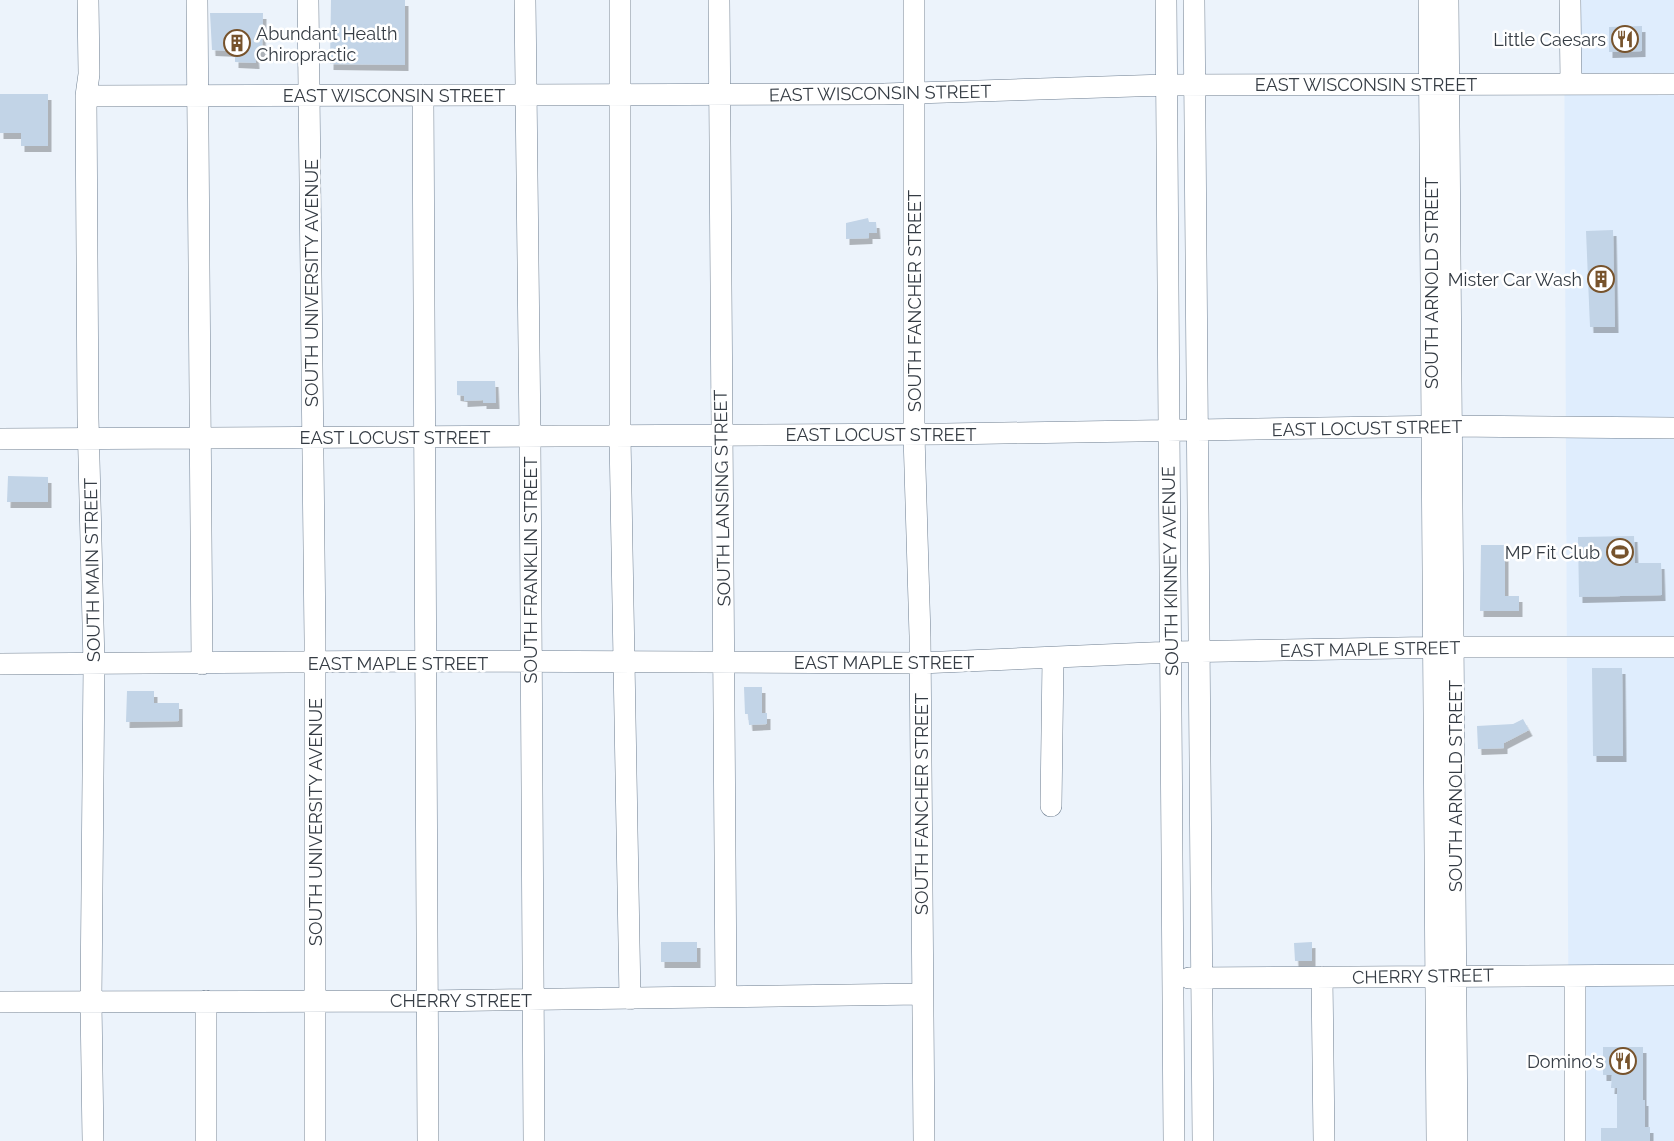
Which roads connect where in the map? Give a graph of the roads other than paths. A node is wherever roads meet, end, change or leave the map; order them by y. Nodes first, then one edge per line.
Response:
1 (88, 0) edge
2 (198, 0) edge
3 (308, 0) edge
4 (525, 0) edge
5 (621, 0) edge
6 (719, 0) edge
7 (914, 0) edge
8 (1166, 0) edge
9 (1194, 0) edge
10 (1429, 0) edge
11 (1448, 0) edge
12 (1570, 0) edge
13 (1439, 83) junction
14 (1571, 84) junction
15 (1674, 84) edge
16 (1166, 85) junction
17 (1195, 85) junction
18 (309, 94) junction
19 (720, 94) junction
20 (914, 94) junction
21 (423, 95) junction
22 (526, 95) junction
23 (621, 95) junction
24 (86, 96) junction
25 (200, 96) junction
26 (1442, 426) junction
27 (1674, 428) edge
28 (1197, 431) junction
29 (1168, 432) junction
30 (721, 434) junction
31 (620, 435) junction
32 (914, 435) junction
33 (425, 436) junction
34 (313, 437) junction
35 (89, 438) junction
36 (199, 438) junction
37 (530, 438) junction
38 (0, 439) edge
39 (1444, 647) junction
40 (1674, 647) edge
41 (1173, 652) junction
42 (1199, 652) junction
43 (1053, 659) junction
44 (425, 661) junction
45 (314, 662) junction
46 (625, 662) junction
47 (724, 662) junction
48 (530, 663) junction
49 (920, 663) junction
50 (0, 664) edge
51 (94, 664) junction
52 (202, 664) junction
53 (1051, 806) dead end
54 (1446, 975) junction
55 (1674, 975) edge
56 (1575, 976) junction
57 (1322, 977) junction
58 (1172, 978) junction
59 (1201, 978) junction
60 (921, 994) junction
61 (726, 996) junction
62 (533, 999) junction
63 (630, 999) junction
64 (91, 1001) junction
65 (206, 1001) junction
66 (315, 1001) junction
67 (427, 1001) junction
68 (0, 1002) edge
69 (93, 1141) edge
70 (206, 1141) edge
71 (315, 1141) edge
72 (428, 1141) edge
73 (534, 1141) edge
74 (924, 1141) edge
75 (1174, 1141) edge
76 (1203, 1141) edge
77 (1324, 1141) edge
78 (1437, 1141) edge
79 (1457, 1141) edge
80 (1575, 1141) edge

1 - 24 street, SOUTH MAIN STREET
2 - 25 street
3 - 18 street, SOUTH UNIVERSITY AVENUE
4 - 22 street, SOUTH FRANKLIN STREET
5 - 23 street
6 - 19 street, SOUTH LANSING STREET
7 - 20 street, SOUTH FANCHER STREET
8 - 16 street, SOUTH KINNEY AVENUE
9 - 17 street, SOUTH KINNEY AVENUE
10 - 13 street, SOUTH ARNOLD STREET
11 - 13 street, SOUTH ARNOLD STREET
12 - 14 street
13 - 14 street, EAST WISCONSIN STREET
13 - 17 street, EAST WISCONSIN STREET
13 - 26 street, SOUTH ARNOLD STREET
14 - 15 street, EAST WISCONSIN STREET
16 - 17 street, EAST WISCONSIN STREET
16 - 20 street, EAST WISCONSIN STREET
16 - 29 street, SOUTH KINNEY AVENUE
17 - 28 street, SOUTH KINNEY AVENUE
18 - 21 street, EAST WISCONSIN STREET
18 - 25 street, EAST WISCONSIN STREET
18 - 34 street, SOUTH UNIVERSITY AVENUE
19 - 20 street, EAST WISCONSIN STREET
19 - 23 street, EAST WISCONSIN STREET
19 - 30 street, SOUTH LANSING STREET
20 - 32 street, SOUTH FANCHER STREET
21 - 22 street, EAST WISCONSIN STREET
21 - 33 street
22 - 23 street, EAST WISCONSIN STREET
22 - 37 street, SOUTH FRANKLIN STREET
23 - 31 street
24 - 25 street, EAST WISCONSIN STREET
24 - 35 street, SOUTH MAIN STREET
25 - 36 street
26 - 27 street, EAST LOCUST STREET
26 - 28 street, EAST LOCUST STREET
26 - 39 street, SOUTH ARNOLD STREET
28 - 29 street, EAST LOCUST STREET
28 - 42 street, SOUTH KINNEY AVENUE
29 - 32 street, EAST LOCUST STREET
29 - 41 street, SOUTH KINNEY AVENUE
30 - 31 street, EAST LOCUST STREET
30 - 32 street, EAST LOCUST STREET
30 - 47 street, SOUTH LANSING STREET
31 - 37 street, EAST LOCUST STREET
31 - 46 street
32 - 49 street, SOUTH FANCHER STREET
33 - 34 street, EAST LOCUST STREET
33 - 37 street, EAST LOCUST STREET
33 - 44 street
34 - 36 street, EAST LOCUST STREET
34 - 45 street, SOUTH UNIVERSITY AVENUE
35 - 36 street, EAST LOCUST STREET
35 - 38 street, EAST LOCUST STREET
35 - 51 street, SOUTH MAIN STREET
36 - 52 street
37 - 48 street, SOUTH FRANKLIN STREET
39 - 40 street, EAST MAPLE STREET
39 - 42 street, EAST MAPLE STREET
39 - 54 street, SOUTH ARNOLD STREET
41 - 42 street, EAST MAPLE STREET
41 - 43 street, EAST MAPLE STREET
41 - 58 street, SOUTH KINNEY AVENUE
42 - 59 street, SOUTH KINNEY AVENUE
43 - 49 street, EAST MAPLE STREET
43 - 53 street
44 - 45 street, EAST MAPLE STREET
44 - 48 street, EAST MAPLE STREET
44 - 67 street
45 - 52 street, EAST MAPLE STREET
45 - 66 street, SOUTH UNIVERSITY AVENUE
46 - 47 street, EAST MAPLE STREET
46 - 48 street, EAST MAPLE STREET
46 - 63 street
47 - 49 street, EAST MAPLE STREET
47 - 61 street, SOUTH LANSING STREET
48 - 62 street, SOUTH FRANKLIN STREET
49 - 60 street, SOUTH FANCHER STREET
50 - 51 street, EAST MAPLE STREET
51 - 52 street, EAST MAPLE STREET
51 - 64 street, SOUTH MAIN STREET
54 - 56 street, CHERRY STREET
54 - 57 street, CHERRY STREET
54 - 78 street, SOUTH ARNOLD STREET
54 - 79 street, SOUTH ARNOLD STREET
55 - 56 street, CHERRY STREET
56 - 80 street
57 - 59 street, CHERRY STREET
57 - 77 street
58 - 59 street, CHERRY STREET
58 - 75 street, SOUTH KINNEY AVENUE
59 - 76 street, SOUTH KINNEY AVENUE
60 - 61 street, CHERRY STREET
60 - 74 street, SOUTH FANCHER STREET
61 - 63 street, CHERRY STREET
62 - 63 street, CHERRY STREET
62 - 67 street, CHERRY STREET
62 - 73 street, SOUTH FRANKLIN STREET
64 - 65 street, CHERRY STREET
64 - 68 street, CHERRY STREET
64 - 69 street, SOUTH MAIN STREET
65 - 66 street, CHERRY STREET
65 - 70 street
66 - 67 street, CHERRY STREET
66 - 71 street, SOUTH UNIVERSITY AVENUE
67 - 72 street

